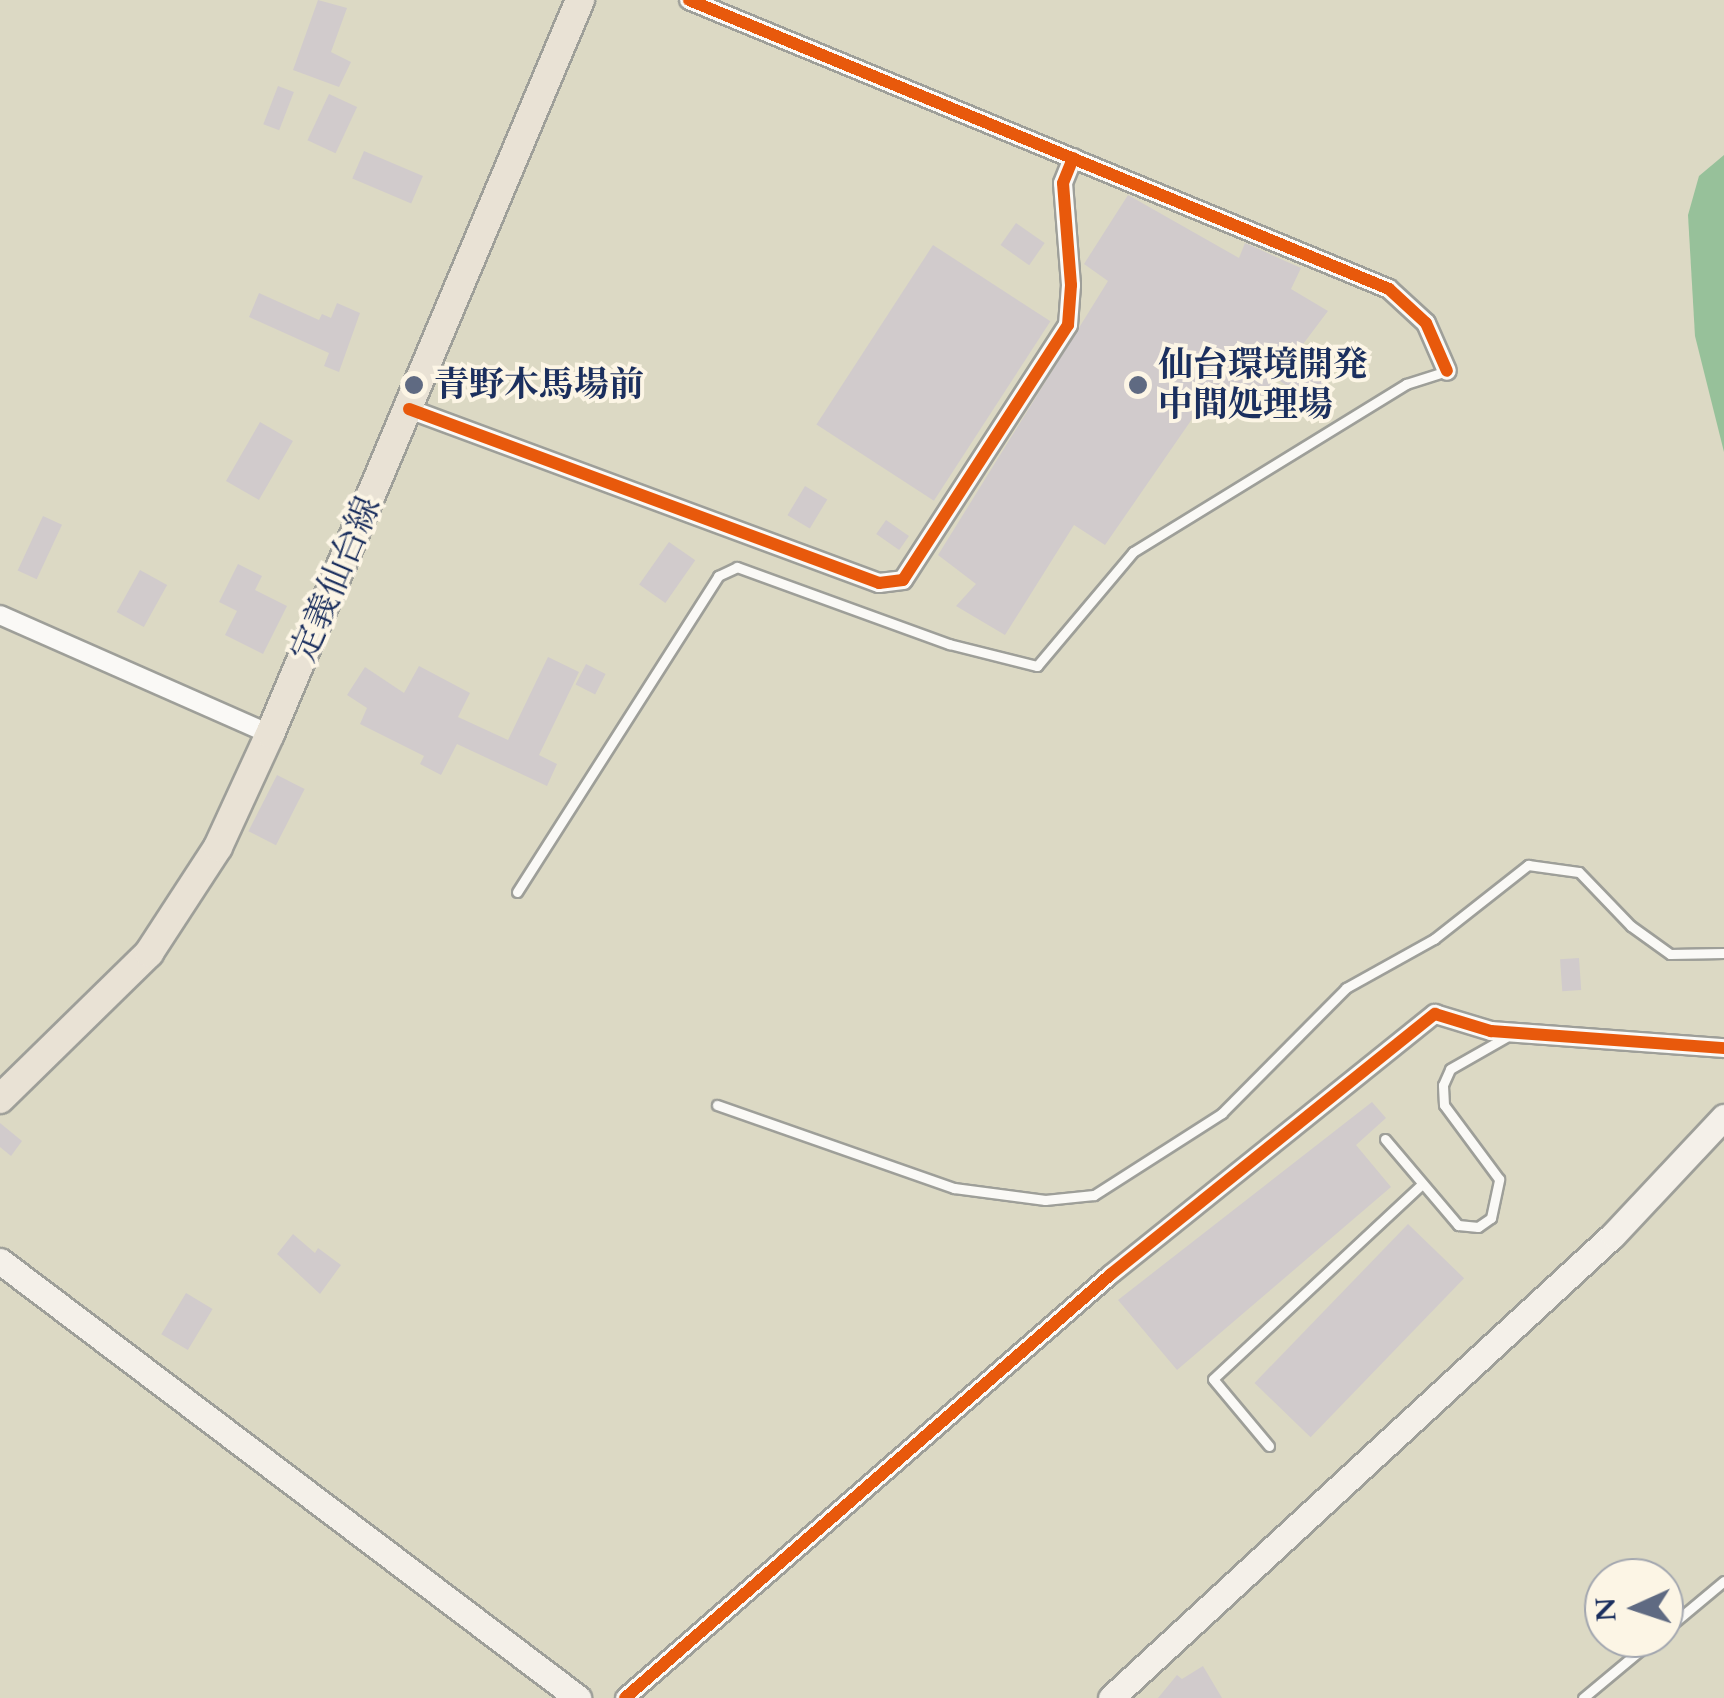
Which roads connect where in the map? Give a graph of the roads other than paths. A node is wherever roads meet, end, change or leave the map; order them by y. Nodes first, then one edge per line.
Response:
1 (580, 0) edge
2 (689, 0) edge
3 (1073, 158) junction
4 (1447, 371) joint
5 (409, 409) junction
6 (0, 615) edge
7 (270, 734) junction
8 (518, 892) dead end
9 (1724, 953) edge
10 (1514, 1033) junction
11 (1724, 1048) edge
12 (0, 1099) edge
13 (717, 1105) dead end
14 (1724, 1117) edge
15 (1385, 1139) dead end
16 (1421, 1185) junction
17 (0, 1261) edge
18 (1269, 1446) dead end
19 (1724, 1580) edge
20 (1684, 1613) edge
21 (1631, 1658) edge
22 (578, 1698) edge
23 (625, 1698) edge
24 (1111, 1698) edge
25 (1583, 1698) edge

1 - 5 main road, 定義仙台線
2 - 3 street
3 - 4 street
3 - 5 street
4 - 8 lane
5 - 7 main road, 定義仙台線
6 - 7 street
7 - 12 main road, 定義仙台線
9 - 13 lane
10 - 11 street
10 - 16 lane
10 - 23 street
14 - 24 street
15 - 16 lane
16 - 18 lane
17 - 22 street
19 - 20 lane
21 - 25 lane

